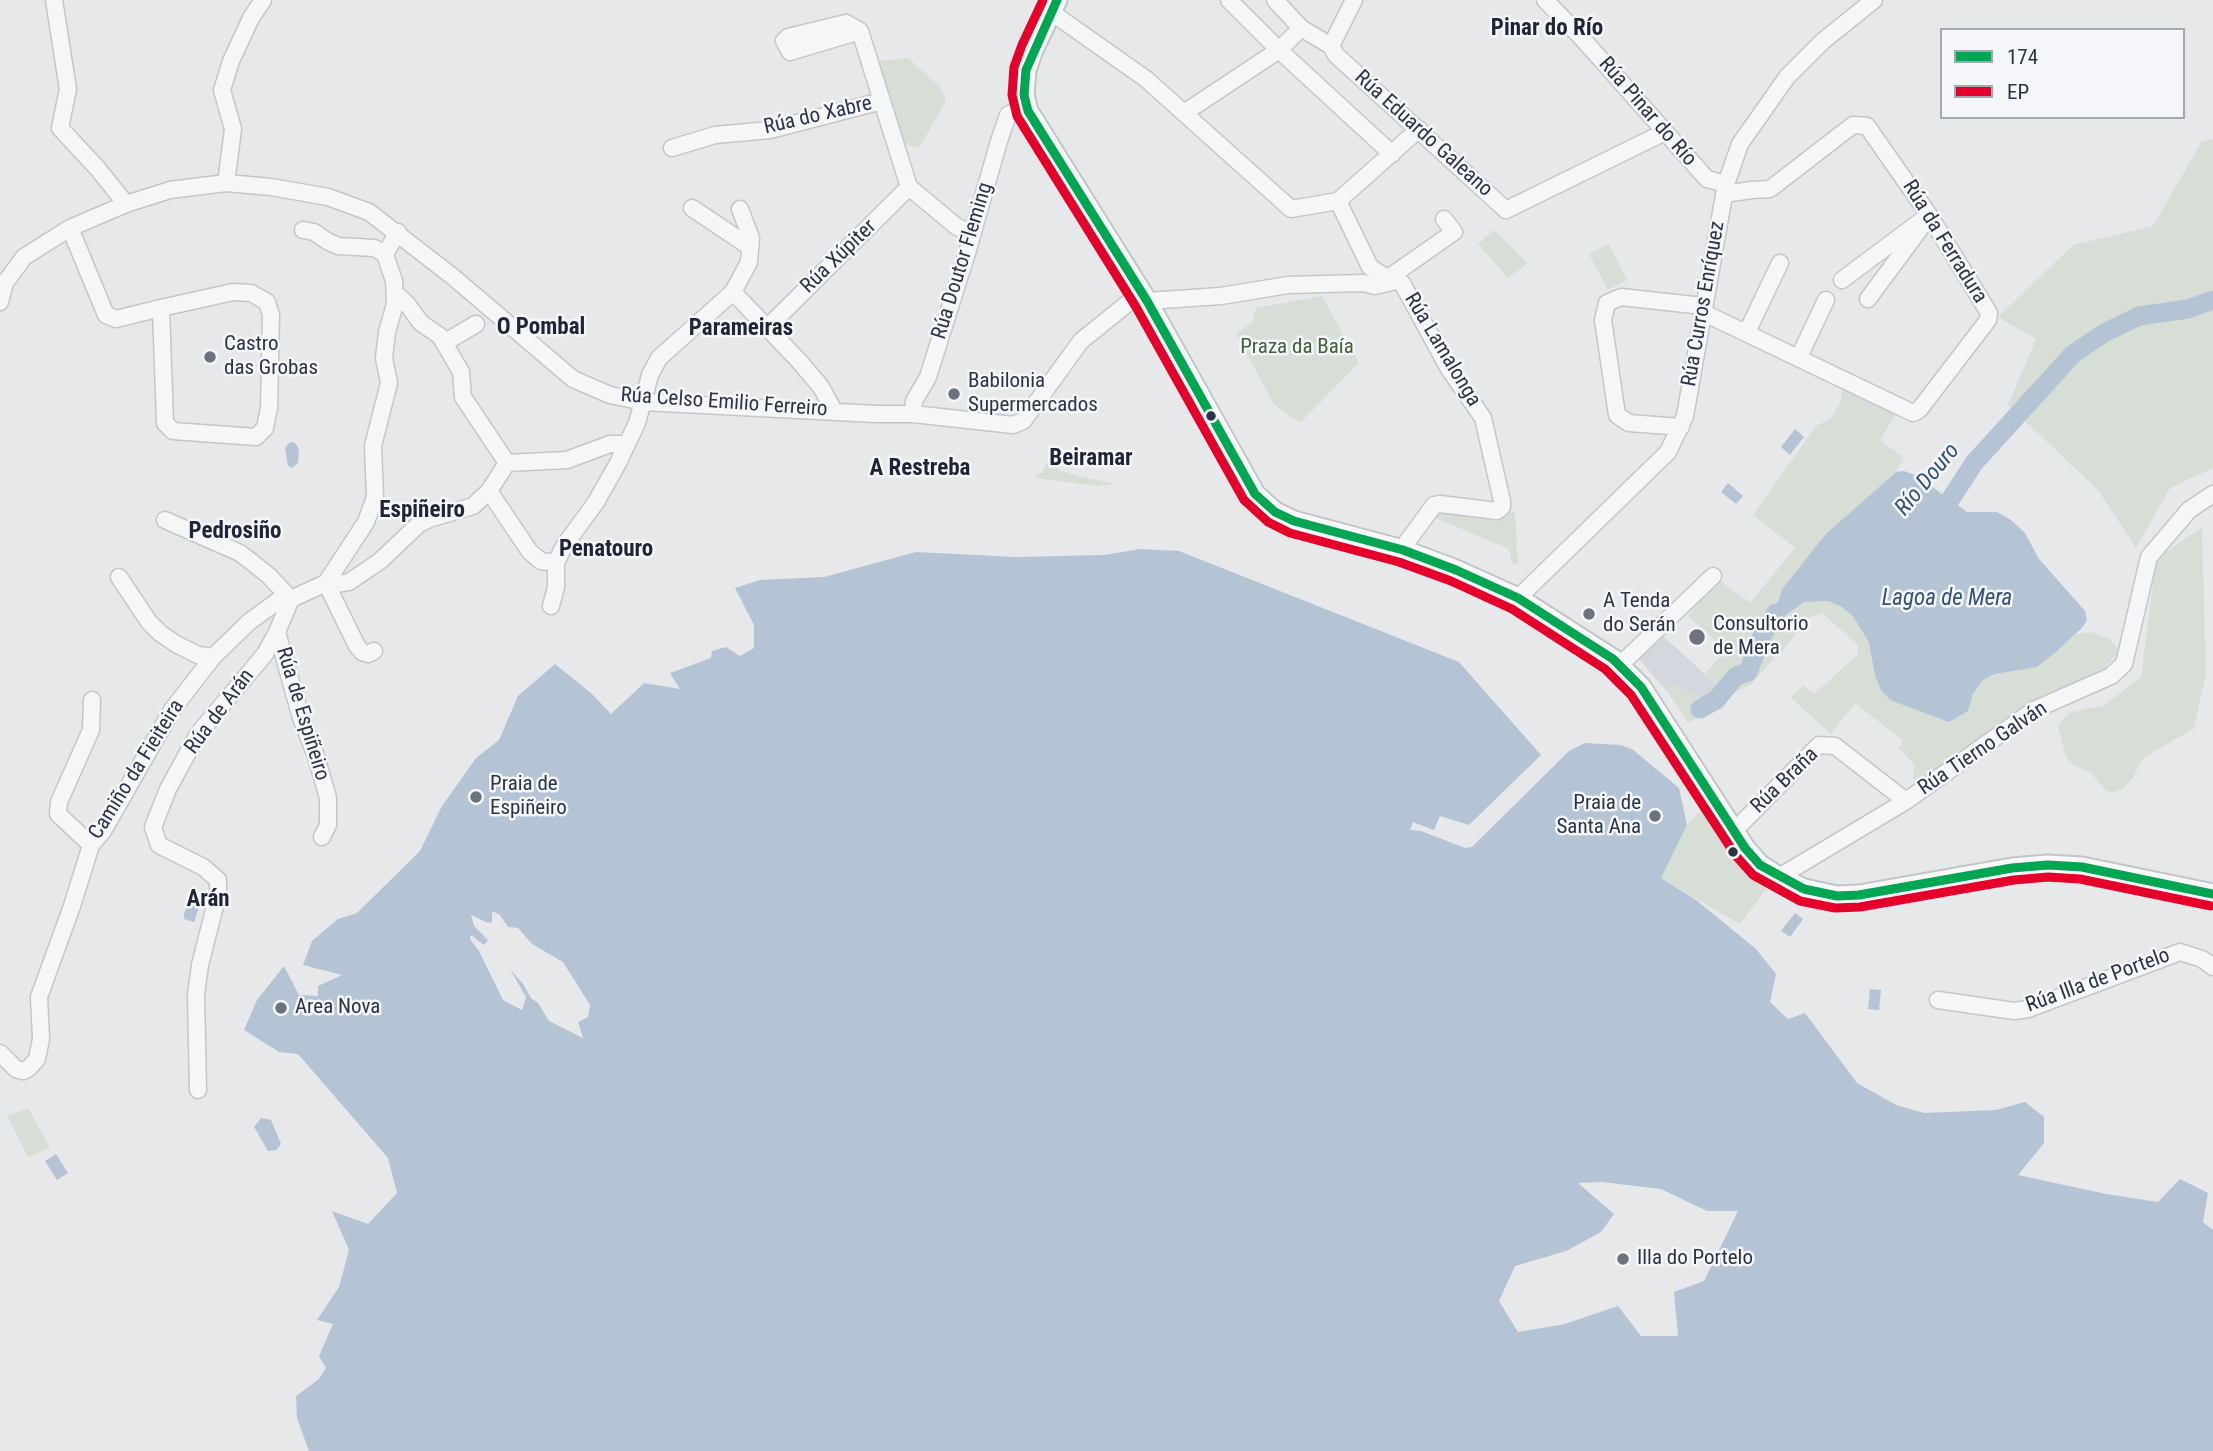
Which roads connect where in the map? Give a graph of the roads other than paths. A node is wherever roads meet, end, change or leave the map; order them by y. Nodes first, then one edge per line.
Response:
1 (54, 0) edge
2 (262, 0) edge
3 (1229, 0) edge
4 (1275, 0) edge
5 (1354, 0) edge
6 (1545, 0) edge
7 (1874, 0) edge
8 (1054, 6) edge
9 (1301, 27) junction
10 (860, 31) dead end
11 (1331, 46) junction
12 (1279, 50) junction
13 (882, 101) junction
14 (1022, 104) junction
15 (1184, 113) junction
16 (1419, 129) junction
17 (1665, 132) junction
18 (672, 148) dead end
19 (1392, 154) junction
20 (226, 183) junction
21 (1726, 185) junction
22 (909, 187) junction
23 (1338, 201) junction
24 (126, 204) junction
25 (692, 208) dead end
26 (740, 209) dead end
27 (1929, 215) junction
28 (1444, 219) dead end
29 (70, 228) junction
30 (303, 230) dead end
31 (398, 232) junction
32 (972, 233) junction
33 (750, 247) junction
34 (385, 254) junction
35 (1780, 263) dead end
36 (1842, 280) dead end
37 (733, 292) junction
38 (395, 293) junction
39 (1868, 299) dead end
40 (1826, 300) dead end
41 (1147, 301) junction
42 (0, 302) edge
43 (161, 308) junction
44 (1702, 309) junction
45 (476, 324) dead end
46 (768, 327) junction
47 (1747, 332) junction
48 (444, 343) junction
49 (1799, 357) junction
50 (644, 402) junction
51 (834, 411) junction
52 (913, 414) junction
53 (1013, 425) joint
54 (1681, 427) junction
55 (625, 444) junction
56 (507, 463) junction
57 (489, 491) junction
58 (2213, 494) edge
59 (165, 520) dead end
60 (1403, 550) junction
61 (556, 563) junction
62 (1713, 576) dead end
63 (119, 577) dead end
64 (326, 583) junction
65 (1518, 598) junction
66 (291, 599) junction
67 (551, 606) dead end
68 (277, 632) junction
69 (374, 651) dead end
70 (213, 657) junction
71 (1620, 665) junction
72 (92, 700) dead end
73 (1906, 801) junction
74 (1734, 831) junction
75 (322, 837) dead end
76 (91, 845) junction
77 (1779, 877) junction
78 (2213, 894) edge
79 (2213, 967) edge
80 (1938, 1000) dead end
81 (0, 1053) edge
82 (198, 1090) dead end

1 - 24 street
2 - 20 street
3 - 12 street, Rúa Eduardo Galeano
4 - 9 street, Rúa Eduardo Galeano
5 - 11 street
6 - 17 street, Rúa Pinar do Río
7 - 21 street, Rúa Curros Enríquez
8 - 14 main road, Rúa Doutor Fleming
8 - 15 street
9 - 11 street, Rúa Eduardo Galeano
9 - 12 street
10 - 13 street
11 - 16 street, Rúa Eduardo Galeano
12 - 15 street
12 - 19 street, Rúa Eduardo Galeano
13 - 18 street, Rúa do Xabre
13 - 22 street, Rúa do Xabre
14 - 32 street, Rúa Doutor Fleming
14 - 41 main road
15 - 23 street
16 - 17 street, Rúa Eduardo Galeano
16 - 19 street
17 - 21 street, Rúa Pinar do Río
19 - 23 street
20 - 24 street, Rúa Celso Emilio Ferreiro
20 - 31 street, Rúa Celso Emilio Ferreiro
21 - 27 street, Rúa da Ferradura
21 - 44 street, Rúa Curros Enríquez
22 - 32 street
22 - 46 street, Rúa Xúpiter
23 - 28 street
24 - 29 street, Rúa Celso Emilio Ferreiro
25 - 33 street
26 - 33 street
27 - 36 street
27 - 39 street
27 - 49 street, Rúa da Ferradura
29 - 42 street, Rúa Celso Emilio Ferreiro
29 - 43 street
30 - 34 street
31 - 34 street
31 - 50 street, Rúa Celso Emilio Ferreiro
32 - 52 street, Rúa Doutor Fleming
33 - 37 street
34 - 38 street
35 - 47 street
37 - 46 street
37 - 50 street
38 - 48 street
38 - 64 street
40 - 49 street
41 - 53 street, Rúa Lamalonga
41 - 60 main road
41 - 60 street, Rúa Lamalonga
43 - 43 street
44 - 47 street, Rúa da Ferradura
44 - 54 street, Rúa Curros Enríquez
44 - 54 street, Rúa da Ferradura
45 - 48 street
46 - 51 street
47 - 49 street, Rúa da Ferradura
48 - 56 street
50 - 51 street, Rúa Celso Emilio Ferreiro
50 - 55 street
51 - 52 street, Rúa Celso Emilio Ferreiro
52 - 53 street, Rúa Celso Emilio Ferreiro
54 - 65 street, Rúa Curros Enríquez
55 - 56 street
55 - 61 street
56 - 57 street
57 - 61 street
57 - 64 street
58 - 73 street, Rúa Tierno Galván
59 - 66 street
60 - 65 main road
61 - 67 street
62 - 71 street
63 - 70 street
64 - 66 street
64 - 69 street
65 - 71 main road
66 - 68 street, Rúa de Espiñeiro
66 - 70 street, Camiño da Fieiteira
68 - 75 street, Rúa de Espiñeiro
68 - 82 street, Rúa de Arán
70 - 76 street, Camiño da Fieiteira
71 - 74 main road
72 - 76 street
73 - 74 street, Rúa Braña
73 - 77 street, Rúa Tierno Galván
74 - 77 main road
76 - 81 street, Camiño da Fieiteira
77 - 78 main road
79 - 80 street, Rúa Illa de Portelo

